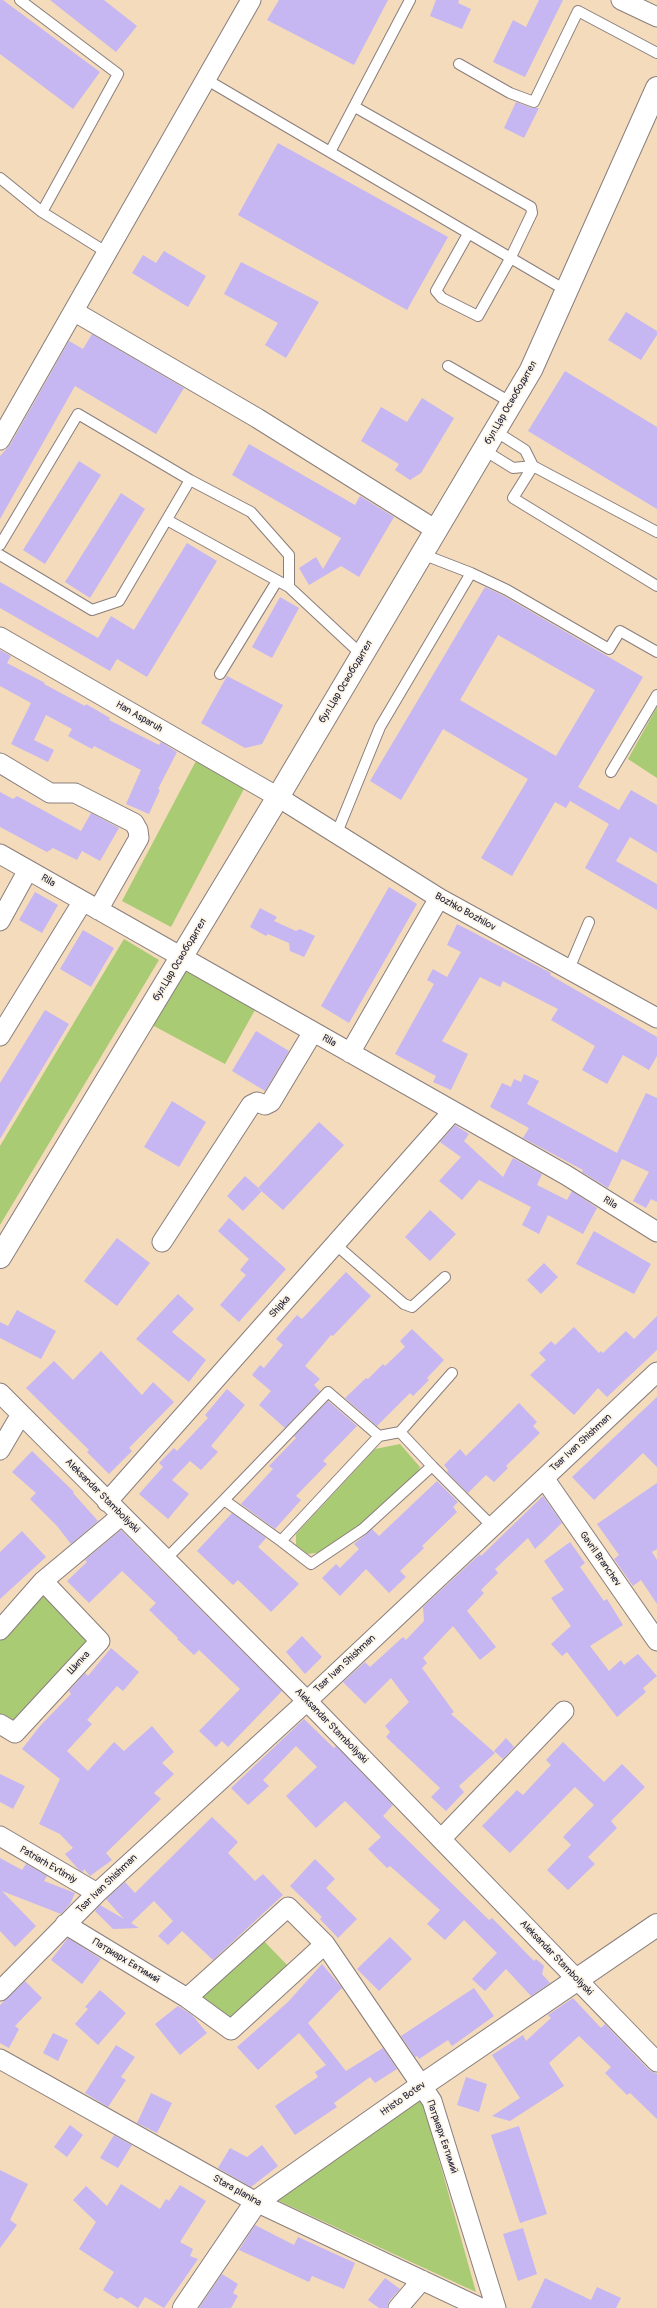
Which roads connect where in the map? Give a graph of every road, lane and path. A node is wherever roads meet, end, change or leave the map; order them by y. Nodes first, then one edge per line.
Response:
1 (20, 0) edge
2 (251, 0) edge
3 (410, 0) edge
4 (621, 0) edge
5 (657, 17) edge
6 (657, 53) edge
7 (459, 64) dead end
8 (206, 77) junction
9 (657, 88) edge
10 (355, 107) junction
11 (330, 152) junction
12 (0, 178) edge
13 (42, 212) junction
14 (468, 234) junction
15 (106, 252) junction
16 (510, 259) junction
17 (567, 291) junction
18 (75, 312) junction
19 (448, 366) dead end
20 (512, 403) junction
21 (495, 431) junction
22 (0, 440) edge
23 (484, 450) junction
24 (533, 466) junction
25 (190, 480) junction
26 (167, 520) junction
27 (436, 530) junction
28 (657, 532) edge
29 (0, 545) edge
30 (422, 554) junction
31 (0, 556) edge
32 (471, 572) junction
33 (277, 581) junction
34 (657, 586) edge
35 (289, 587) junction
36 (0, 637) edge
37 (657, 652) edge
38 (362, 655) junction
39 (220, 674) dead end
40 (657, 695) edge
41 (0, 763) edge
42 (611, 772) dead end
43 (278, 797) junction
44 (336, 835) junction
45 (0, 854) edge
46 (28, 870) junction
47 (439, 898) junction
48 (91, 906) junction
49 (0, 921) edge
50 (589, 922) dead end
51 (181, 958) junction
52 (569, 969) junction
53 (657, 1018) edge
54 (313, 1032) junction
55 (0, 1036) edge
56 (350, 1053) junction
57 (453, 1111) junction
58 (657, 1232) edge
59 (162, 1242) dead end
60 (335, 1244) junction
61 (0, 1257) edge
62 (445, 1277) dead end
63 (657, 1372) edge
64 (452, 1373) dead end
65 (0, 1394) edge
66 (20, 1416) junction
67 (400, 1432) junction
68 (379, 1436) junction
69 (0, 1450) edge
70 (432, 1466) junction
71 (544, 1478) junction
72 (224, 1500) junction
73 (107, 1502) junction
74 (121, 1516) junction
75 (492, 1526) junction
76 (281, 1541) junction
77 (165, 1560) junction
78 (43, 1581) junction
79 (0, 1630) edge
80 (657, 1640) edge
81 (307, 1701) junction
82 (564, 1711) dead end
83 (0, 1724) edge
84 (0, 1836) edge
85 (441, 1839) junction
86 (97, 1893) junction
87 (66, 1924) junction
88 (657, 1925) edge
89 (325, 1944) junction
90 (577, 1980) junction
91 (0, 1991) edge
92 (187, 1998) junction
93 (0, 2059) edge
94 (657, 2062) edge
95 (421, 2086) junction
96 (256, 2202) junction
97 (422, 2280) junction
98 (184, 2308) edge
99 (398, 2308) edge
100 (481, 2308) edge
101 (496, 2308) edge

1 - 13 lane
2 - 8 street
3 - 10 lane
4 - 5 street
6 - 7 lane
8 - 11 lane
8 - 15 street
9 - 17 street, бул.Цар Освободител
10 - 11 lane
10 - 16 lane
11 - 14 lane
12 - 13 lane
13 - 15 lane
14 - 16 lane
14 - 16 lane
15 - 18 street
16 - 17 lane
17 - 20 street, бул.Цар Освободител
18 - 22 street
18 - 27 street
19 - 20 lane
20 - 21 street, бул.Цар Освободител
21 - 23 street, бул.Цар Освободител
21 - 24 lane
23 - 24 lane
23 - 27 street, бул.Цар Освободител
24 - 28 lane
24 - 34 lane
25 - 26 lane
25 - 29 lane
25 - 35 lane
26 - 31 lane
26 - 33 lane
27 - 30 street, бул.Цар Освободител
30 - 32 lane
30 - 38 street, бул.Цар Освободител
32 - 37 lane
32 - 44 lane
33 - 35 lane
33 - 39 lane
35 - 38 lane
36 - 43 street, Han Asparuh
38 - 43 street, бул.Цар Освободител
40 - 42 lane
41 - 48 street
43 - 44 street, Bozhko Bozhilov
43 - 51 street, бул.Цар Освободител
44 - 47 street, Bozhko Bozhilov
45 - 46 street, Rila
46 - 48 street, Rila
46 - 49 street
47 - 52 street, Bozhko Bozhilov
47 - 56 street
48 - 51 street, Rila
48 - 55 street
50 - 52 lane
51 - 54 street, Rila
51 - 61 street, бул.Цар Освободител
52 - 53 street, Bozhko Bozhilov
54 - 56 street, Rila
54 - 59 street
56 - 57 street, Rila
57 - 58 street, Rila
57 - 60 street, Shipka
60 - 62 lane
60 - 73 street, Shipka
63 - 71 street, Tsar Ivan Shishman
64 - 67 lane
65 - 66 street, Aleksandar Stamboliyski
66 - 69 street
66 - 73 street, Aleksandar Stamboliyski
67 - 68 lane
67 - 70 lane
68 - 72 lane
68 - 76 lane
70 - 75 lane
70 - 76 lane
71 - 75 street, Tsar Ivan Shishman
71 - 80 street, Gavril Branchev
72 - 76 lane
72 - 77 lane
73 - 74 street, Aleksandar Stamboliyski
74 - 77 street, Aleksandar Stamboliyski
74 - 78 street
75 - 81 street, Tsar Ivan Shishman
77 - 81 street, Aleksandar Stamboliyski
78 - 79 street
78 - 83 street, Шипка
81 - 85 street, Aleksandar Stamboliyski
81 - 86 street, Tsar Ivan Shishman
82 - 85 street
84 - 86 street, Patriarh Evtimiy
85 - 90 street, Aleksandar Stamboliyski
86 - 87 street, Tsar Ivan Shishman
87 - 91 street, Tsar Ivan Shishman
87 - 92 street, Патриарх Евтимий
88 - 90 street, Hristo Botev
89 - 92 street, Патриарх Евтимий
89 - 92 street, Патриарх Евтимий
89 - 95 street, Патриарх Евтимий
90 - 94 street, Aleksandar Stamboliyski
90 - 95 street, Hristo Botev
93 - 96 street, Stara planina
95 - 96 street, Hristo Botev
95 - 101 street, Патриарх Евтимий
96 - 97 street, Stara planina
96 - 98 street, Hristo Botev
97 - 99 street
97 - 100 street, Stara planina

